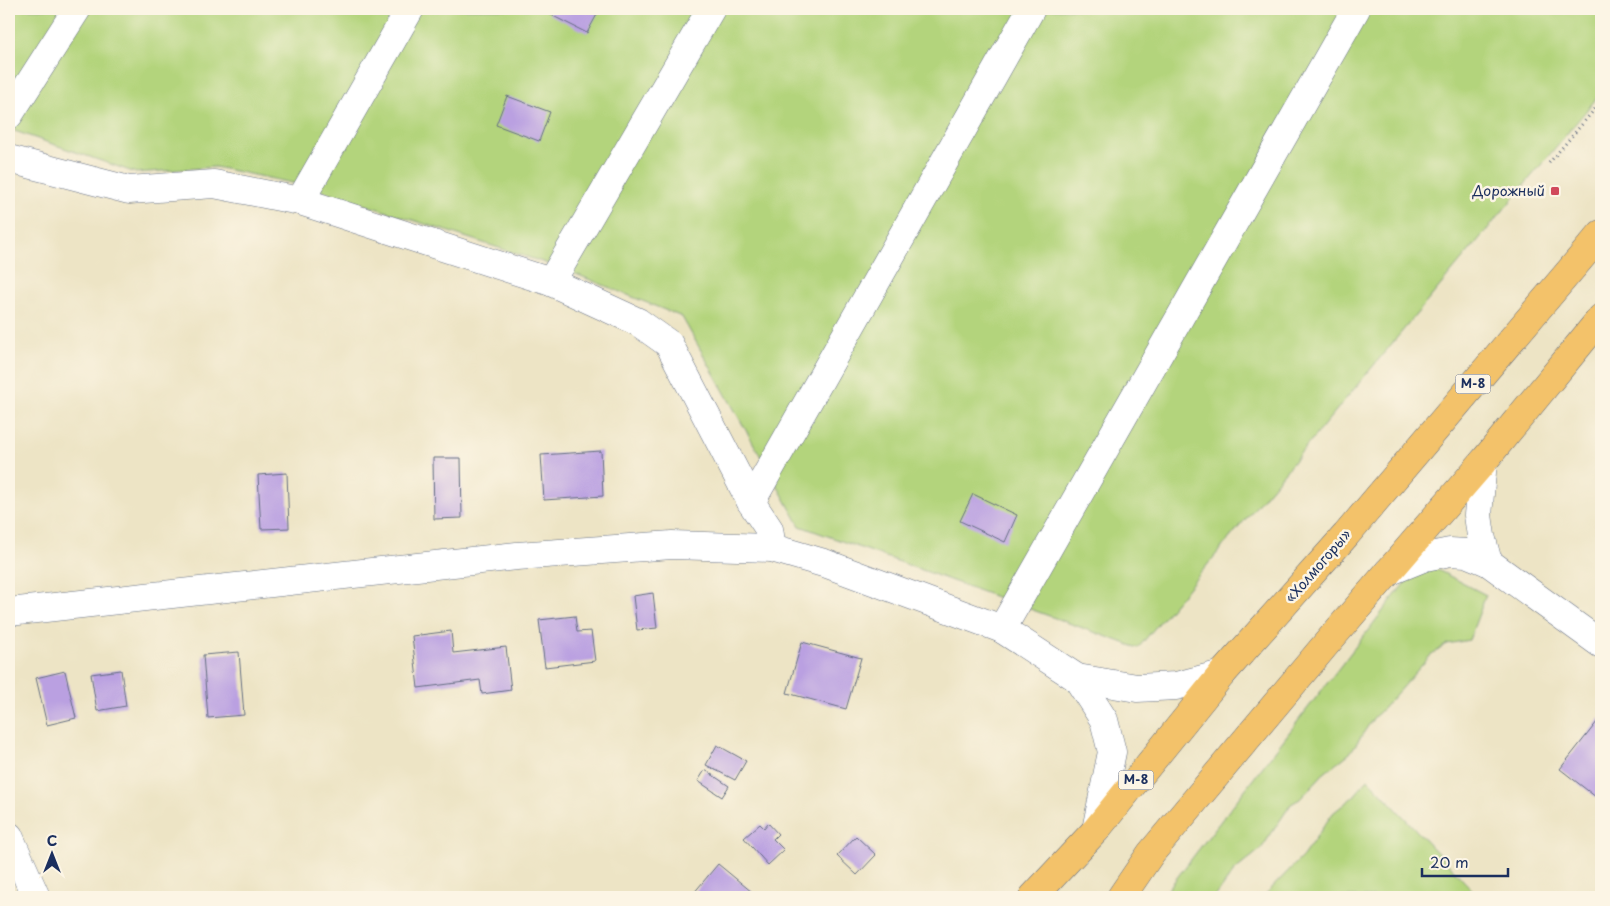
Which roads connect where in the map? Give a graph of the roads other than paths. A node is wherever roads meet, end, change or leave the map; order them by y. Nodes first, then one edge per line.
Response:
1 (77, 9) edge
2 (410, 9) edge
3 (711, 9) edge
4 (1031, 9) edge
5 (1356, 9) edge
6 (9, 115) edge
7 (9, 160) edge
8 (300, 201) junction
9 (1601, 234) edge
10 (550, 282) junction
11 (1601, 318) edge
12 (1482, 462) junction
13 (751, 502) junction
14 (772, 548) junction
15 (1488, 562) junction
16 (1388, 572) junction
17 (9, 612) edge
18 (1002, 629) junction
19 (1601, 644) edge
20 (1222, 674) junction
21 (1077, 678) junction
22 (1096, 830) junction
23 (9, 836) edge
24 (36, 897) edge
25 (1033, 897) edge
26 (1121, 897) edge

1 - 6 street
2 - 8 street
3 - 10 street
4 - 13 street
5 - 18 street
7 - 8 street
8 - 10 street
9 - 20 highway, «Холмогоры» / М-8
10 - 13 street
11 - 12 highway
12 - 15 street
12 - 16 highway
13 - 14 street
14 - 17 street
14 - 18 street
15 - 16 street
15 - 19 street
16 - 26 highway
18 - 21 street
20 - 21 street
20 - 22 highway, «Холмогоры» / М-8
21 - 22 street
22 - 25 highway, «Холмогоры» / М-8
23 - 24 street

